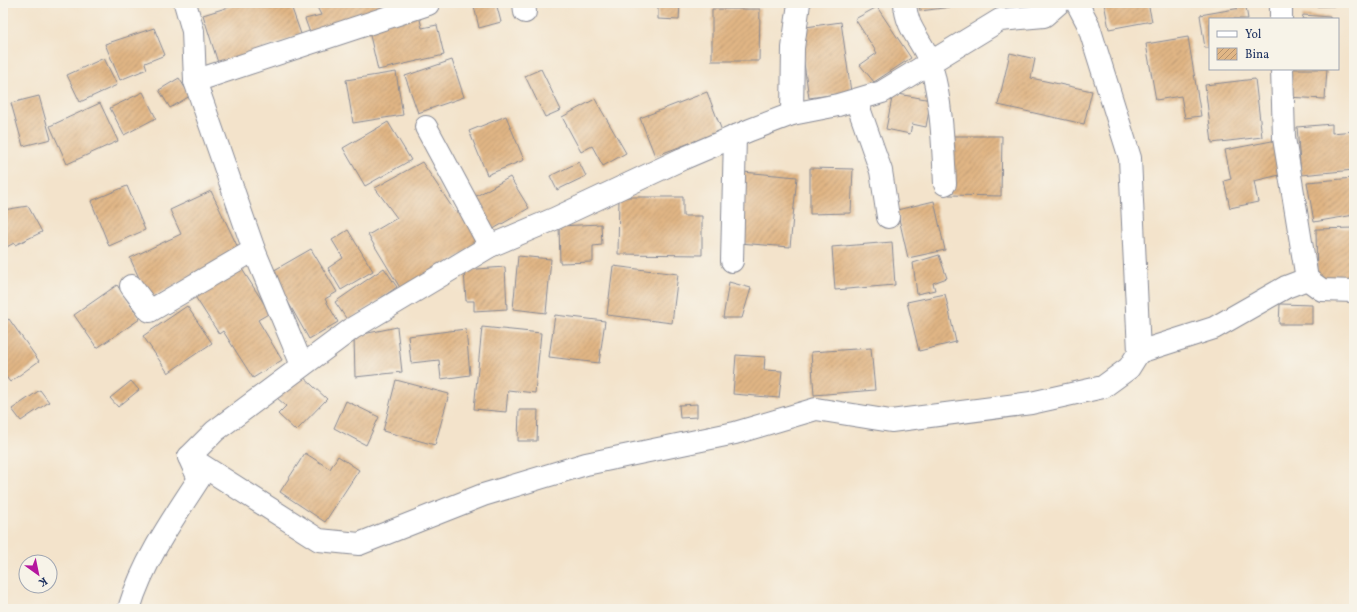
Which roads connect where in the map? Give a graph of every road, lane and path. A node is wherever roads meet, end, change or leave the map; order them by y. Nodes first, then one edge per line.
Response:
1 (185, 3) edge
2 (799, 3) edge
3 (905, 3) edge
4 (1059, 3) edge
5 (1077, 3) edge
6 (1281, 3) edge
7 (428, 4) dead end
8 (998, 11) edge
9 (1281, 18) edge
10 (930, 64) junction
11 (1282, 70) edge
12 (195, 81) junction
13 (856, 100) junction
14 (792, 114) junction
15 (426, 127) dead end
16 (735, 136) junction
17 (944, 184) dead end
18 (888, 217) dead end
19 (490, 246) junction
20 (254, 250) junction
21 (732, 261) dead end
22 (1307, 279) junction
23 (131, 286) dead end
24 (1354, 291) edge
25 (1139, 352) junction
26 (302, 365) junction
27 (189, 457) junction
28 (129, 609) edge

1 - 12 street
2 - 14 street
3 - 10 street
4 - 8 street
5 - 25 street
6 - 9 street
7 - 12 street
8 - 10 street
10 - 13 street
10 - 17 street
11 - 22 street
12 - 20 street
13 - 14 street
13 - 18 street
14 - 16 street
15 - 19 street
16 - 19 street
16 - 21 street
19 - 26 street
20 - 23 street
20 - 26 street
22 - 24 street
22 - 25 street
25 - 27 street
26 - 27 street
27 - 28 street

